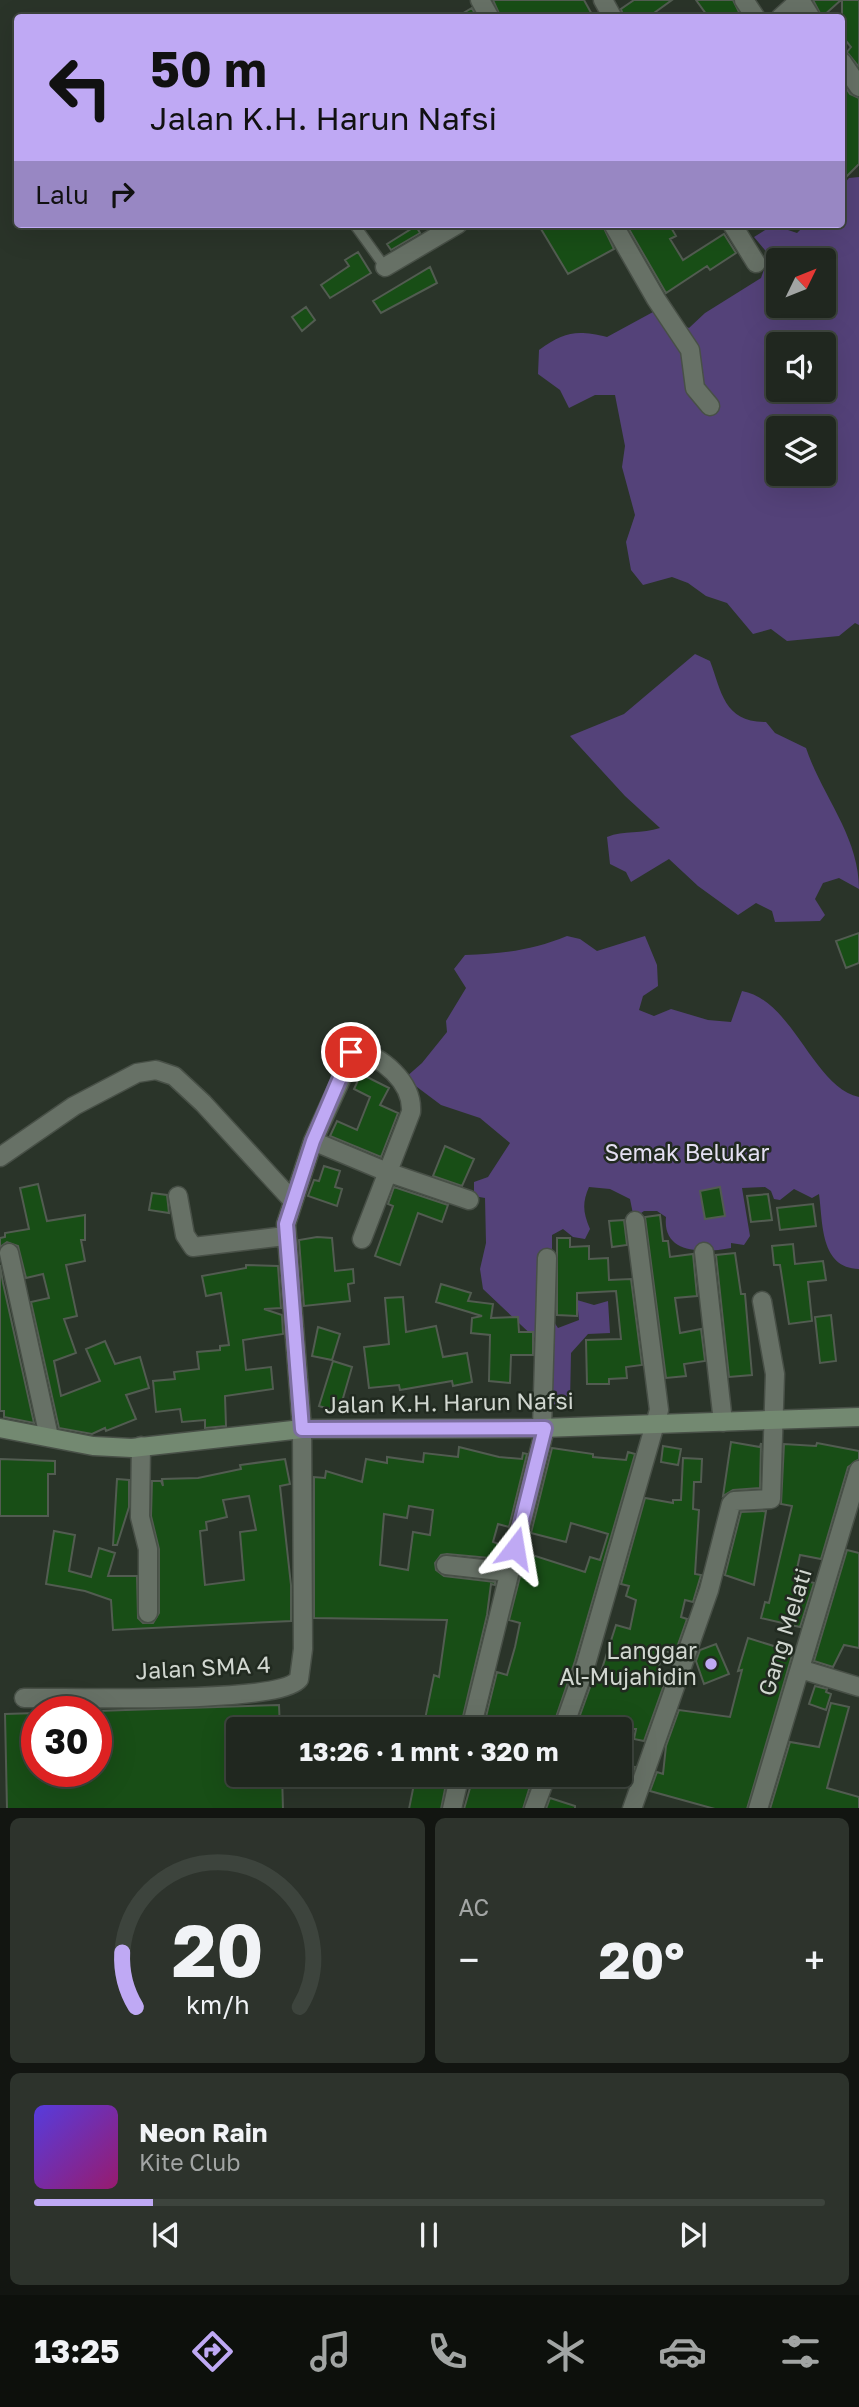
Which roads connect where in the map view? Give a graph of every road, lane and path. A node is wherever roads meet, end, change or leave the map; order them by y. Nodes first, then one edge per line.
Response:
1 (800, 0) edge
2 (784, 14) edge
3 (845, 66) edge
4 (859, 87) edge
5 (357, 228) edge
6 (451, 228) edge
7 (614, 228) edge
8 (734, 228) edge
9 (756, 263) dead end
10 (386, 267) joint
11 (710, 406) dead end
12 (313, 1141) junction
13 (0, 1157) edge
14 (387, 1172) junction
15 (178, 1196) dead end
16 (292, 1200) junction
17 (469, 1200) dead end
18 (635, 1221) dead end
19 (285, 1236) junction
20 (362, 1238) dead end
21 (704, 1252) dead end
22 (9, 1253) dead end
23 (547, 1258) dead end
24 (762, 1301) dead end
25 (859, 1417) edge
26 (774, 1420) junction
27 (723, 1422) junction
28 (656, 1424) junction
29 (0, 1428) edge
30 (544, 1428) junction
31 (302, 1429) junction
32 (49, 1437) junction
33 (137, 1447) junction
34 (859, 1470) edge
35 (446, 1566) dead end
36 (509, 1572) junction
37 (148, 1613) dead end
38 (800, 1669) junction
39 (859, 1687) edge
40 (112, 1697) edge
41 (474, 1717) edge
42 (567, 1717) edge
43 (457, 1787) edge
44 (542, 1787) edge
45 (452, 1808) edge
46 (534, 1808) edge
47 (632, 1808) edge
48 (758, 1808) edge

1 - 2 street
3 - 4 street
5 - 10 lane
6 - 10 street
7 - 11 street
8 - 9 street
12 - 14 street
12 - 14 street
12 - 16 street
13 - 16 street
14 - 17 street
14 - 20 street
15 - 19 street
16 - 19 street
18 - 28 street
19 - 31 street
21 - 27 street
22 - 32 street
23 - 30 street
24 - 26 street
25 - 26 main road, Jalan K.H. Harun Nafsi
26 - 27 main road, Jalan K.H. Harun Nafsi
26 - 47 street
27 - 28 main road, Jalan K.H. Harun Nafsi
28 - 30 main road, Jalan K.H. Harun Nafsi
28 - 42 street
29 - 32 main road, Jalan K.H. Harun Nafsi
30 - 31 main road, Jalan K.H. Harun Nafsi
30 - 36 street
31 - 33 main road, Jalan K.H. Harun Nafsi
31 - 40 street, Jalan SMA 4
32 - 33 main road, Jalan K.H. Harun Nafsi
33 - 37 street
34 - 38 street, Gang Melati
35 - 36 street
36 - 41 street
38 - 39 street
38 - 48 street, Gang Melati
43 - 45 street
44 - 46 street

